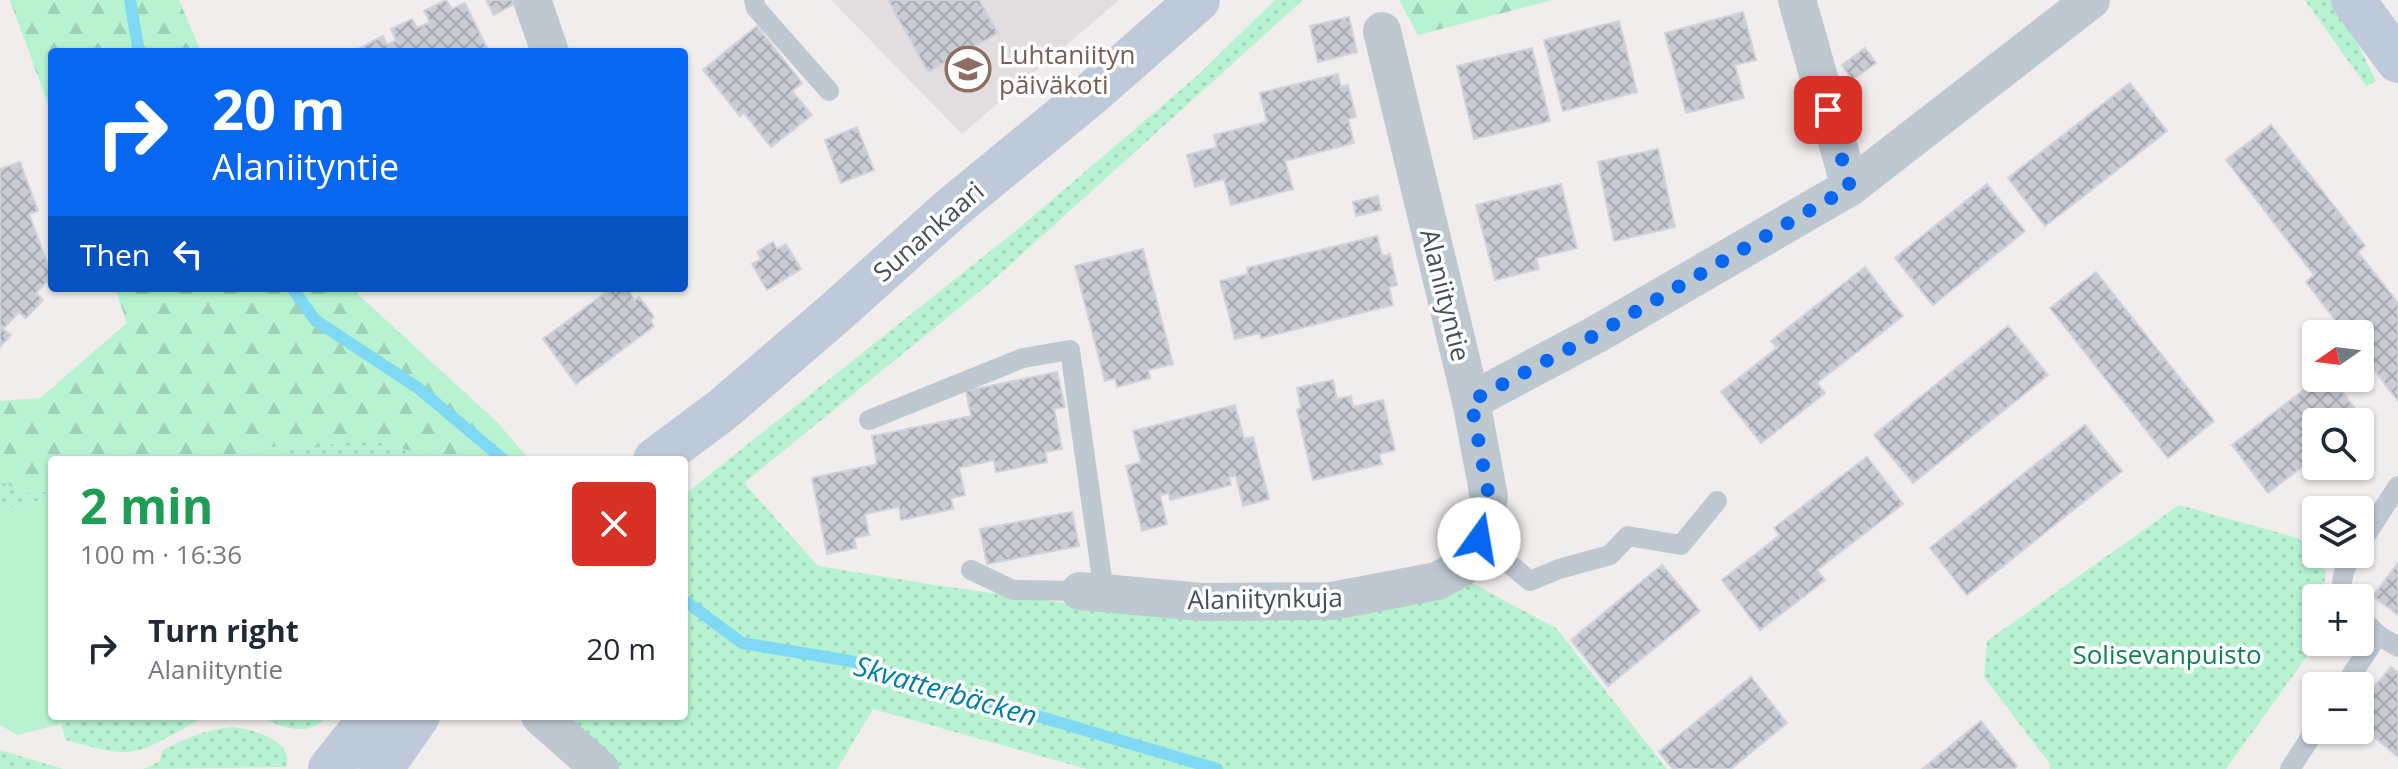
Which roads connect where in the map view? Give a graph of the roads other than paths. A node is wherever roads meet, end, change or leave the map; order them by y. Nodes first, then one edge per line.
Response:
1 (532, 0) edge
2 (754, 0) edge
3 (1198, 0) edge
4 (1797, 0) edge
5 (2091, 0) edge
6 (2353, 0) edge
7 (1382, 31) dead end
8 (549, 48) edge
9 (2398, 61) edge
10 (829, 91) dead end
11 (1850, 187) junction
12 (1471, 401) junction
13 (869, 420) dead end
14 (660, 456) edge
15 (2398, 486) edge
16 (1717, 501) dead end
17 (2374, 523) edge
18 (1479, 539) junction
19 (971, 570) dead end
20 (1092, 592) junction
21 (2374, 631) edge
22 (2378, 635) junction
23 (2398, 647) edge
24 (2353, 672) edge
25 (369, 720) edge
26 (415, 720) edge
27 (545, 720) edge
28 (2306, 744) edge
29 (330, 769) edge
30 (381, 769) edge
31 (600, 769) edge
32 (2290, 769) edge

1 - 8 street
2 - 10 lane
3 - 14 street, Sunankaari
4 - 11 street
5 - 11 street, Alaniityntie
6 - 9 street
7 - 12 street, Alaniityntie
11 - 12 street, Alaniityntie
12 - 18 street, Alaniitynkuja
13 - 20 lane
15 - 17 lane
16 - 18 lane
18 - 20 street, Alaniitynkuja
19 - 20 lane
21 - 22 lane
22 - 23 lane
22 - 24 lane
25 - 29 street
26 - 30 street
27 - 31 street
28 - 32 lane

